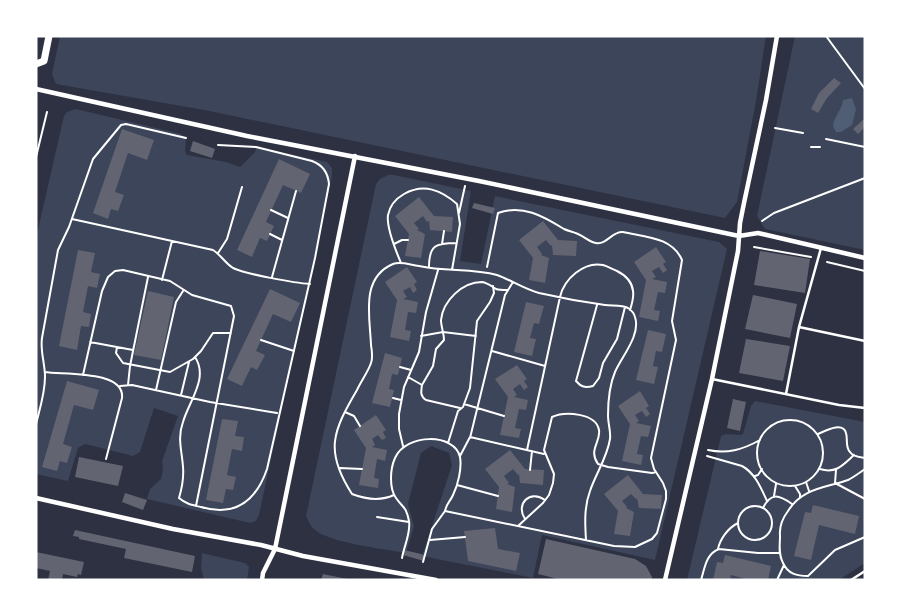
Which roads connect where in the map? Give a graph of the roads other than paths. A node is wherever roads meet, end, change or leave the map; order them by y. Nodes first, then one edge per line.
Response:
1 (49, 36) edge
2 (777, 36) edge
3 (36, 64) edge
4 (36, 89) edge
5 (355, 156) junction
6 (739, 236) junction
7 (821, 247) junction
8 (865, 258) edge
9 (799, 327) junction
10 (865, 341) edge
11 (712, 379) junction
12 (786, 394) junction
13 (865, 408) edge
14 (36, 498) edge
15 (275, 549) junction
16 (865, 571) edge
17 (262, 580) edge
18 (436, 580) edge
19 (665, 580) edge
20 (851, 580) edge

1 - 3 main road
2 - 6 street
4 - 5 street
5 - 6 street
5 - 15 street
6 - 7 street
6 - 11 street
7 - 8 street
7 - 9 lane
9 - 10 lane
9 - 12 lane
11 - 12 lane
11 - 19 street
12 - 13 lane
14 - 15 street
15 - 17 street
15 - 18 street
16 - 20 lane

